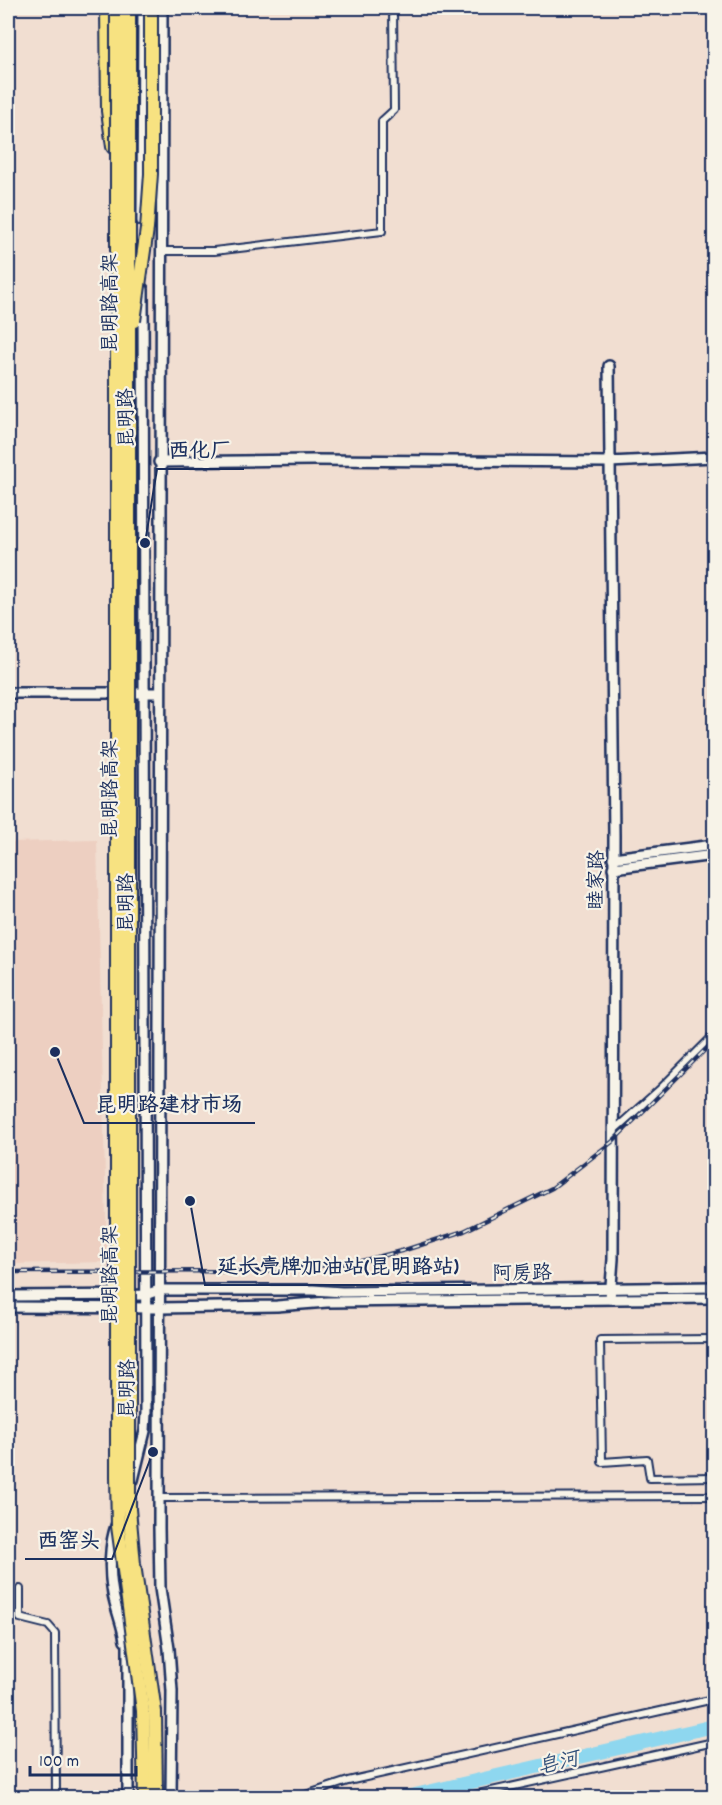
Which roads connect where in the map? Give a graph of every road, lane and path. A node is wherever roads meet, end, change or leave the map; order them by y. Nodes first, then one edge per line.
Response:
1 (107, 8) edge
2 (117, 8) edge
3 (129, 8) edge
4 (143, 8) edge
5 (152, 8) edge
6 (162, 8) edge
7 (393, 8) edge
8 (117, 178) junction
9 (161, 251) junction
10 (128, 361) junction
11 (609, 366) dead end
12 (714, 457) edge
13 (159, 462) junction
14 (609, 462) junction
15 (8, 693) edge
16 (144, 693) junction
17 (160, 693) junction
18 (714, 845) edge
19 (714, 855) edge
20 (613, 863) junction
21 (714, 1035) edge
22 (612, 1132) junction
23 (714, 1287) edge
24 (159, 1290) junction
25 (224, 1290) junction
26 (610, 1294) junction
27 (145, 1295) junction
28 (8, 1296) edge
29 (714, 1298) edge
30 (8, 1307) edge
31 (146, 1307) junction
32 (224, 1307) junction
33 (160, 1308) junction
34 (714, 1339) edge
35 (714, 1477) edge
36 (132, 1484) junction
37 (714, 1496) edge
38 (159, 1497) junction
39 (20, 1590) dead end
40 (128, 1656) junction
41 (714, 1699) edge
42 (149, 1712) junction
43 (714, 1742) edge
44 (56, 1797) edge
45 (128, 1797) edge
46 (145, 1797) edge
47 (156, 1797) edge
48 (171, 1797) edge
49 (296, 1797) edge
50 (460, 1797) edge

1 - 8 highway, bridge
2 - 8 highway, 昆明路高架, bridge
3 - 10 highway, 昆明路高架, bridge
4 - 16 main road, 昆明路
5 - 10 highway, bridge
6 - 9 main road, 昆明路
7 - 9 street
8 - 42 highway, 昆明路高架, bridge
9 - 13 main road, 昆明路
10 - 42 highway, 昆明路高架, bridge
11 - 14 main road, 睦家路
12 - 14 main road
13 - 14 main road
13 - 17 main road, 昆明路
14 - 20 main road, 睦家路
15 - 16 main road
16 - 17 main road
16 - 27 main road, 昆明路
17 - 24 main road, 昆明路
18 - 20 main road
19 - 20 main road
20 - 22 main road, 睦家路
21 - 22 street
22 - 26 main road, 睦家路
23 - 26 main road, 阿房路
24 - 25 main road, 阿房路
24 - 27 main road, 阿房路
24 - 33 main road, 昆明路
25 - 26 main road, 阿房路
25 - 32 main road
26 - 29 main road, 阿房路
26 - 32 main road, 阿房路
27 - 28 main road, 阿房路
27 - 31 main road, 昆明路
30 - 31 main road, 阿房路
31 - 33 main road, 阿房路
31 - 36 main road, 昆明路
32 - 33 main road, 阿房路
33 - 38 main road, 昆明路
34 - 35 street
36 - 40 main road, 昆明路
36 - 40 main road
37 - 38 street
38 - 48 main road, 昆明路
39 - 44 street
40 - 45 main road, 昆明路
41 - 49 street
42 - 46 highway
42 - 47 highway
43 - 50 street

